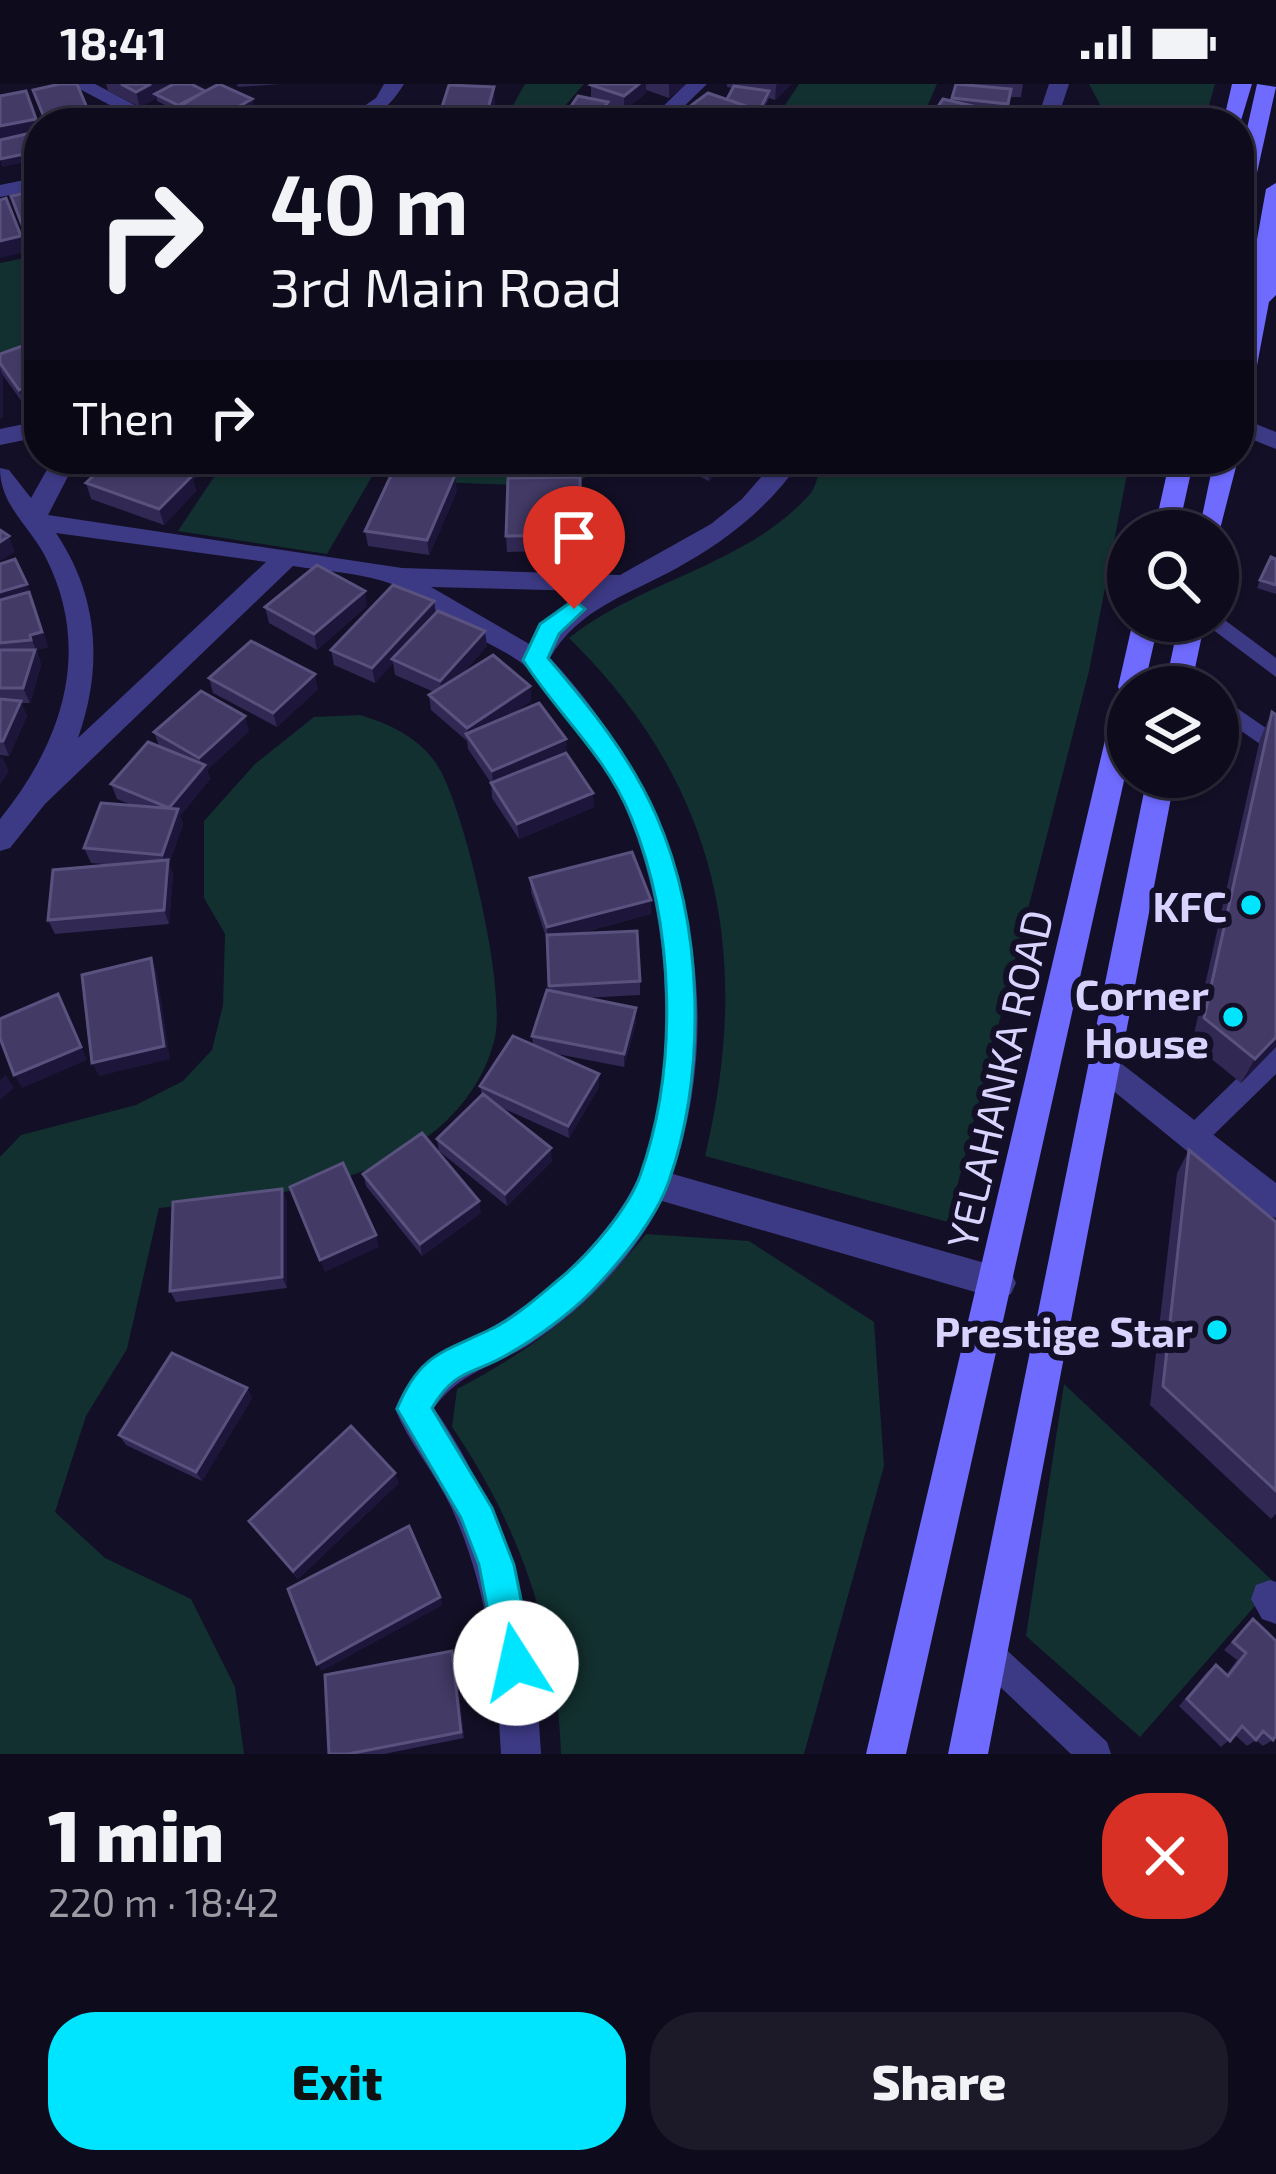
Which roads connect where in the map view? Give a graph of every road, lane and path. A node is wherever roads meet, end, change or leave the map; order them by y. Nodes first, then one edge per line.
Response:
1 (394, 84) edge
2 (697, 84) edge
3 (1267, 84) edge
4 (75, 86) edge
5 (125, 108) edge
6 (373, 108) edge
7 (672, 108) edge
8 (1254, 142) edge
9 (1276, 189) edge
10 (1267, 292) edge
11 (1254, 341) edge
12 (57, 474) edge
13 (776, 474) edge
14 (1179, 474) edge
15 (1223, 474) edge
16 (0, 476) edge
17 (1171, 510) edge
18 (1215, 510) edge
19 (35, 522) junction
20 (288, 556) junction
21 (402, 577) junction
22 (624, 583) junction
23 (1239, 640) edge
24 (536, 660) junction
25 (1276, 669) edge
26 (1239, 719) edge
27 (1276, 747) edge
28 (35, 796) junction
29 (1107, 796) edge
30 (1157, 798) edge
31 (0, 839) edge
32 (1276, 1057) edge
33 (1105, 1065) junction
34 (1193, 1138) junction
35 (653, 1183) junction
36 (1276, 1203) edge
37 (999, 1282) junction
38 (989, 1655) junction
39 (521, 1754) edge
40 (886, 1754) edge
41 (968, 1754) edge
42 (1095, 1754) edge

1 - 6 street
2 - 7 street
3 - 8 main road
4 - 5 street
9 - 10 main road
10 - 11 main road
12 - 19 street
13 - 22 street
14 - 17 main road
15 - 18 main road
16 - 19 street
19 - 20 street
19 - 28 street
20 - 21 street
20 - 28 street
21 - 22 street
21 - 24 street
22 - 24 street
23 - 25 lane
24 - 35 street
26 - 27 lane
28 - 31 street
29 - 37 main road, YELAHANKA ROAD
30 - 33 main road
32 - 34 lane
33 - 34 street
33 - 38 main road
34 - 36 street
35 - 37 street
35 - 39 street
37 - 40 main road, YELAHANKA ROAD
38 - 41 main road
38 - 42 lane

